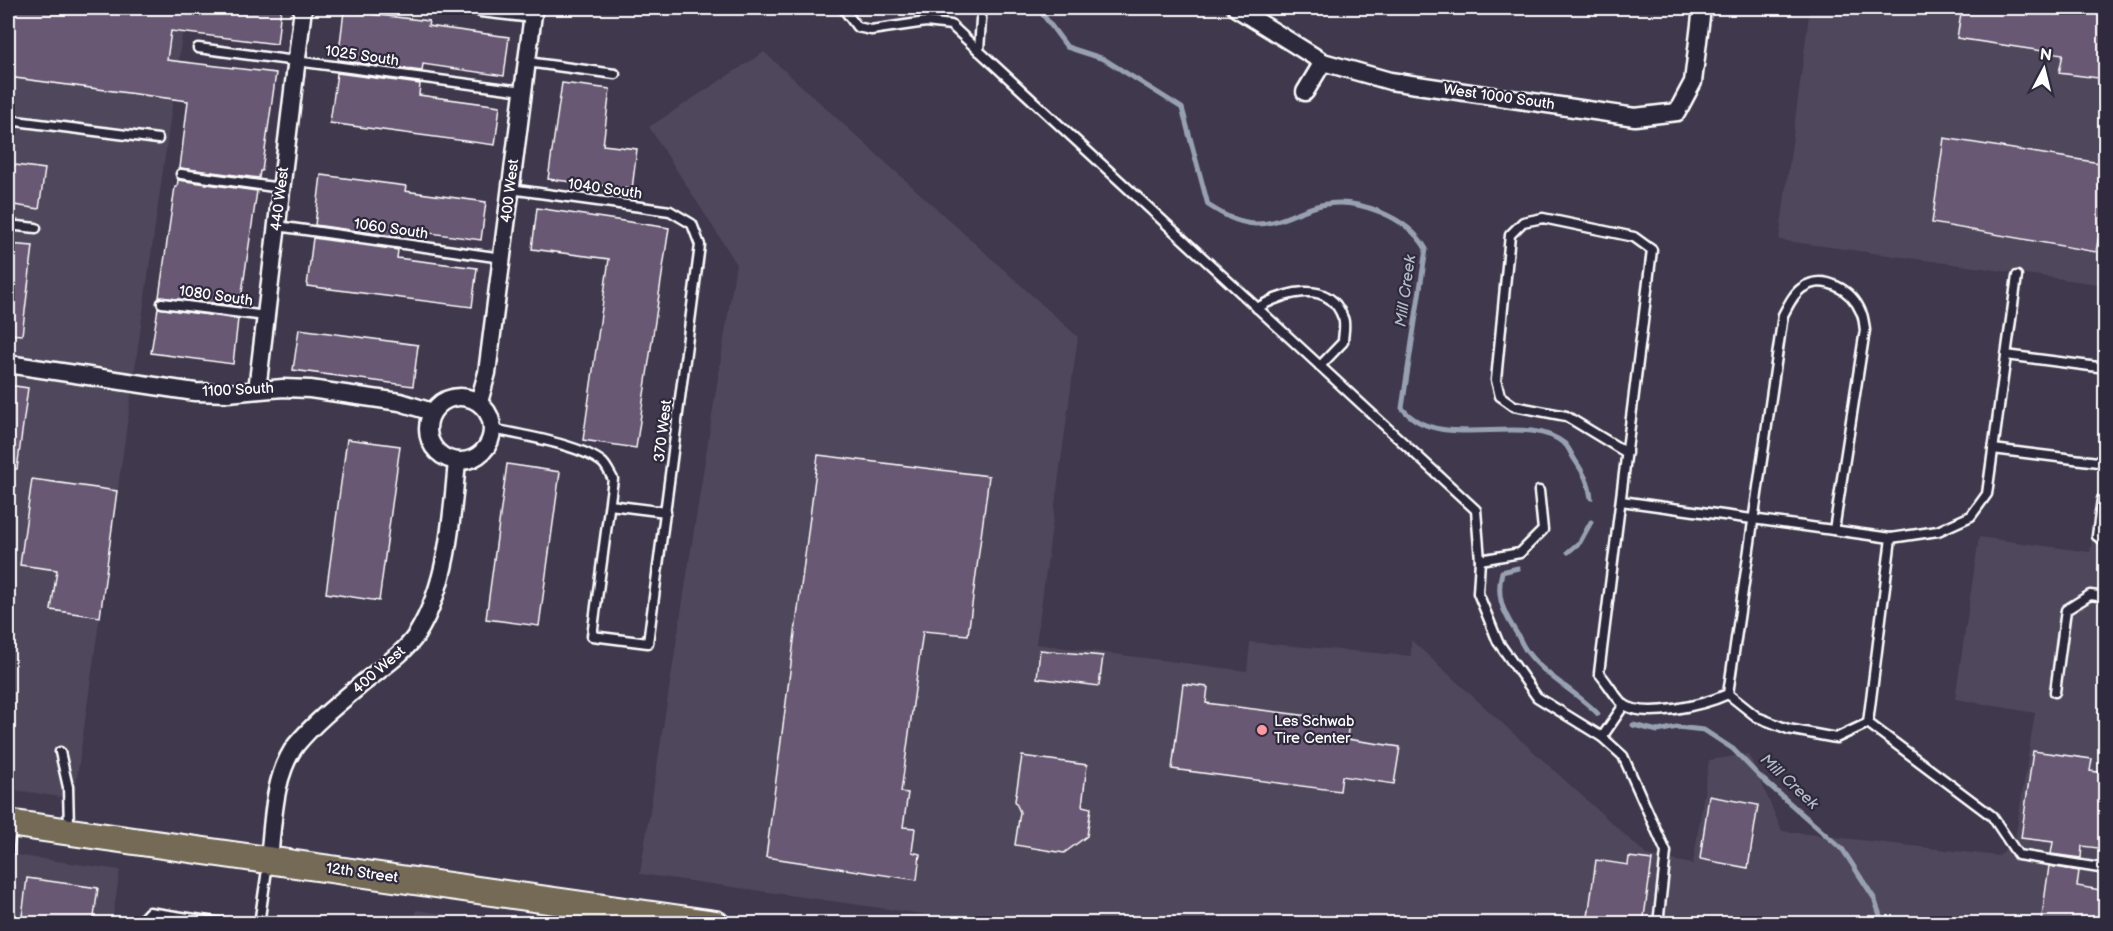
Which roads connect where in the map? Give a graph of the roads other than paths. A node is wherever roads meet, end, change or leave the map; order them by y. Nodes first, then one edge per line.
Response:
1 (303, 8) edge
2 (481, 8) edge
3 (843, 8) edge
4 (1236, 8) edge
5 (1702, 8) edge
6 (981, 19) dead end
7 (198, 48) dead end
8 (979, 51) junction
9 (297, 61) junction
10 (527, 62) junction
11 (1323, 62) junction
12 (615, 74) dead end
13 (523, 91) junction
14 (1305, 92) dead end
15 (8, 120) edge
16 (158, 139) dead end
17 (181, 174) dead end
18 (281, 188) junction
19 (510, 189) junction
20 (692, 224) joint
21 (8, 225) edge
22 (277, 226) junction
23 (36, 228) dead end
24 (502, 258) junction
25 (2017, 276) dead end
26 (162, 303) dead end
27 (1257, 308) junction
28 (266, 316) junction
29 (2006, 355) junction
30 (8, 364) edge
31 (1320, 366) junction
32 (2106, 368) edge
33 (256, 390) junction
34 (479, 402) junction
35 (432, 412) junction
36 (493, 429) junction
37 (1993, 449) junction
38 (1627, 453) junction
39 (457, 461) junction
40 (2106, 463) edge
41 (1539, 491) dead end
42 (2102, 499) dead end
43 (1621, 501) junction
44 (610, 505) junction
45 (666, 512) junction
46 (1754, 519) junction
47 (1834, 530) junction
48 (1891, 538) junction
49 (2106, 541) edge
50 (1480, 560) junction
51 (2106, 597) edge
52 (2055, 692) dead end
53 (1728, 694) junction
54 (1624, 705) junction
55 (1868, 723) junction
56 (1602, 737) junction
57 (60, 752) dead end
58 (9, 823) edge
59 (69, 831) junction
60 (8, 853) edge
61 (269, 860) junction
62 (2106, 869) edge
63 (194, 921) edge
64 (138, 924) edge
65 (228, 924) edge
66 (260, 924) edge
67 (716, 924) edge
68 (1658, 924) edge

1 - 9 street, 440 West
2 - 10 street, 400 West
3 - 8 lane
4 - 11 street, West 1000 South
5 - 11 street, West 1000 South
6 - 8 lane
7 - 9 lane, 1025 South
8 - 27 lane
9 - 13 lane, 1025 South
9 - 18 street, 440 West
10 - 12 lane
10 - 13 street, 400 West
11 - 14 street
13 - 19 street, 400 West
15 - 16 lane
17 - 18 lane
18 - 22 street, 440 West
19 - 20 lane, 1040 South
19 - 24 street, 400 West
20 - 45 lane, 370 West
21 - 23 lane
22 - 24 lane, 1060 South
22 - 28 street, 440 West
24 - 34 street, 400 West
25 - 29 lane
26 - 28 lane, 1080 South
27 - 31 lane
27 - 31 lane
28 - 33 street, 440 West
29 - 32 lane
29 - 37 lane
30 - 33 street, 1100 South
31 - 50 lane
33 - 35 street, 1100 South
34 - 35 street
34 - 36 street
35 - 39 street
36 - 39 street
36 - 44 lane
37 - 40 lane
37 - 48 lane
38 - 38 lane
38 - 43 lane
39 - 61 street, 400 West
41 - 50 lane
42 - 49 lane
43 - 46 lane
43 - 54 lane
44 - 45 lane
44 - 45 lane, 370 West
46 - 47 lane
46 - 47 lane
46 - 53 lane
47 - 48 lane
48 - 55 lane
50 - 56 lane
51 - 52 lane
53 - 54 lane
53 - 55 lane
54 - 56 lane
55 - 62 lane
56 - 68 lane
57 - 59 lane
58 - 59 main road, 12th Street
58 - 60 lane
59 - 61 main road, 12th Street
61 - 66 lane
61 - 67 main road, 12th Street
63 - 64 lane
63 - 65 lane

